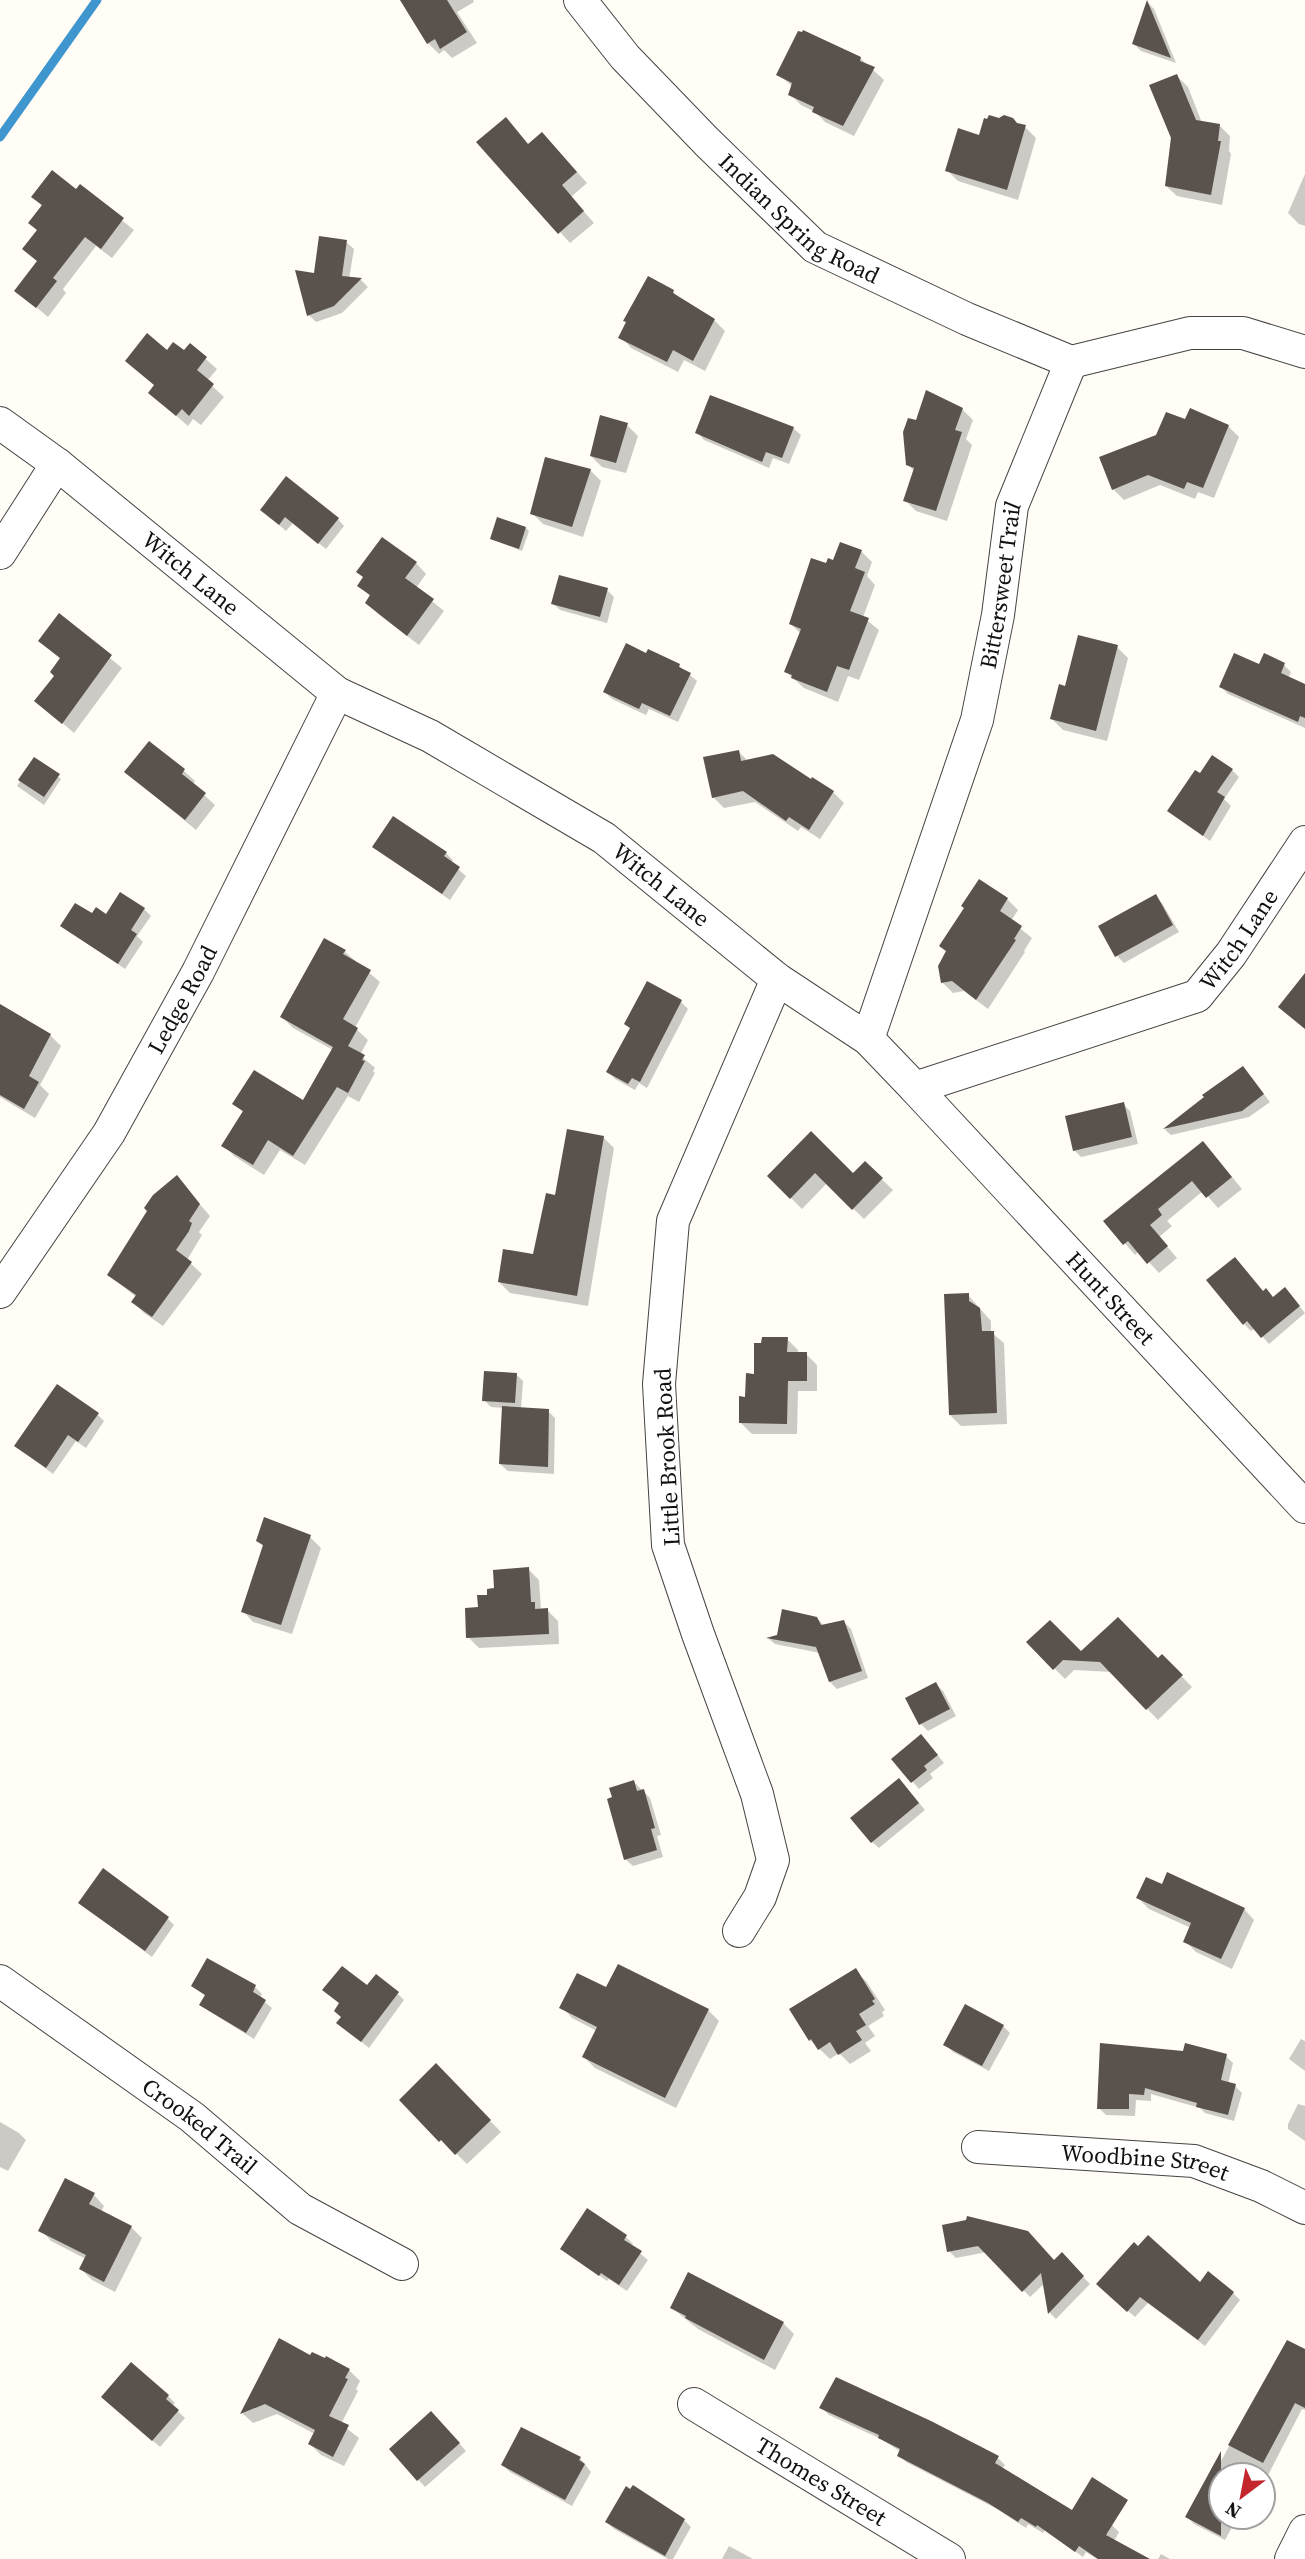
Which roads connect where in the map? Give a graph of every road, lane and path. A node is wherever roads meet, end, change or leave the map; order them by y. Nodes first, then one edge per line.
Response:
1 (580, 0) edge
2 (1305, 352) edge
3 (1071, 362) junction
4 (0, 423) edge
5 (57, 464) junction
6 (0, 553) edge
7 (337, 693) junction
8 (1305, 842) edge
9 (777, 979) junction
10 (868, 1040) junction
11 (915, 1088) junction
12 (0, 1292) edge
13 (1305, 1507) edge
14 (739, 1931) dead end
15 (0, 1981) edge
16 (978, 2147) dead end
17 (1305, 2208) edge
18 (402, 2264) dead end
19 (694, 2404) dead end
20 (1305, 2531) edge
21 (949, 2559) edge
22 (1291, 2559) edge

1 - 3 street, Indian Spring Road
2 - 3 street
3 - 10 street, Bittersweet Trail
4 - 5 street, Witch Lane
5 - 6 street
5 - 7 street, Witch Lane
7 - 9 street, Witch Lane
7 - 12 street, Ledge Road
8 - 11 street, Witch Lane
9 - 10 street, Witch Lane
9 - 14 street, Little Brook Road
10 - 11 street, Witch Lane
11 - 13 street, Hunt Street
15 - 18 street, Crooked Trail
16 - 17 street, Woodbine Street
19 - 21 street, Thomes Street
20 - 22 street

